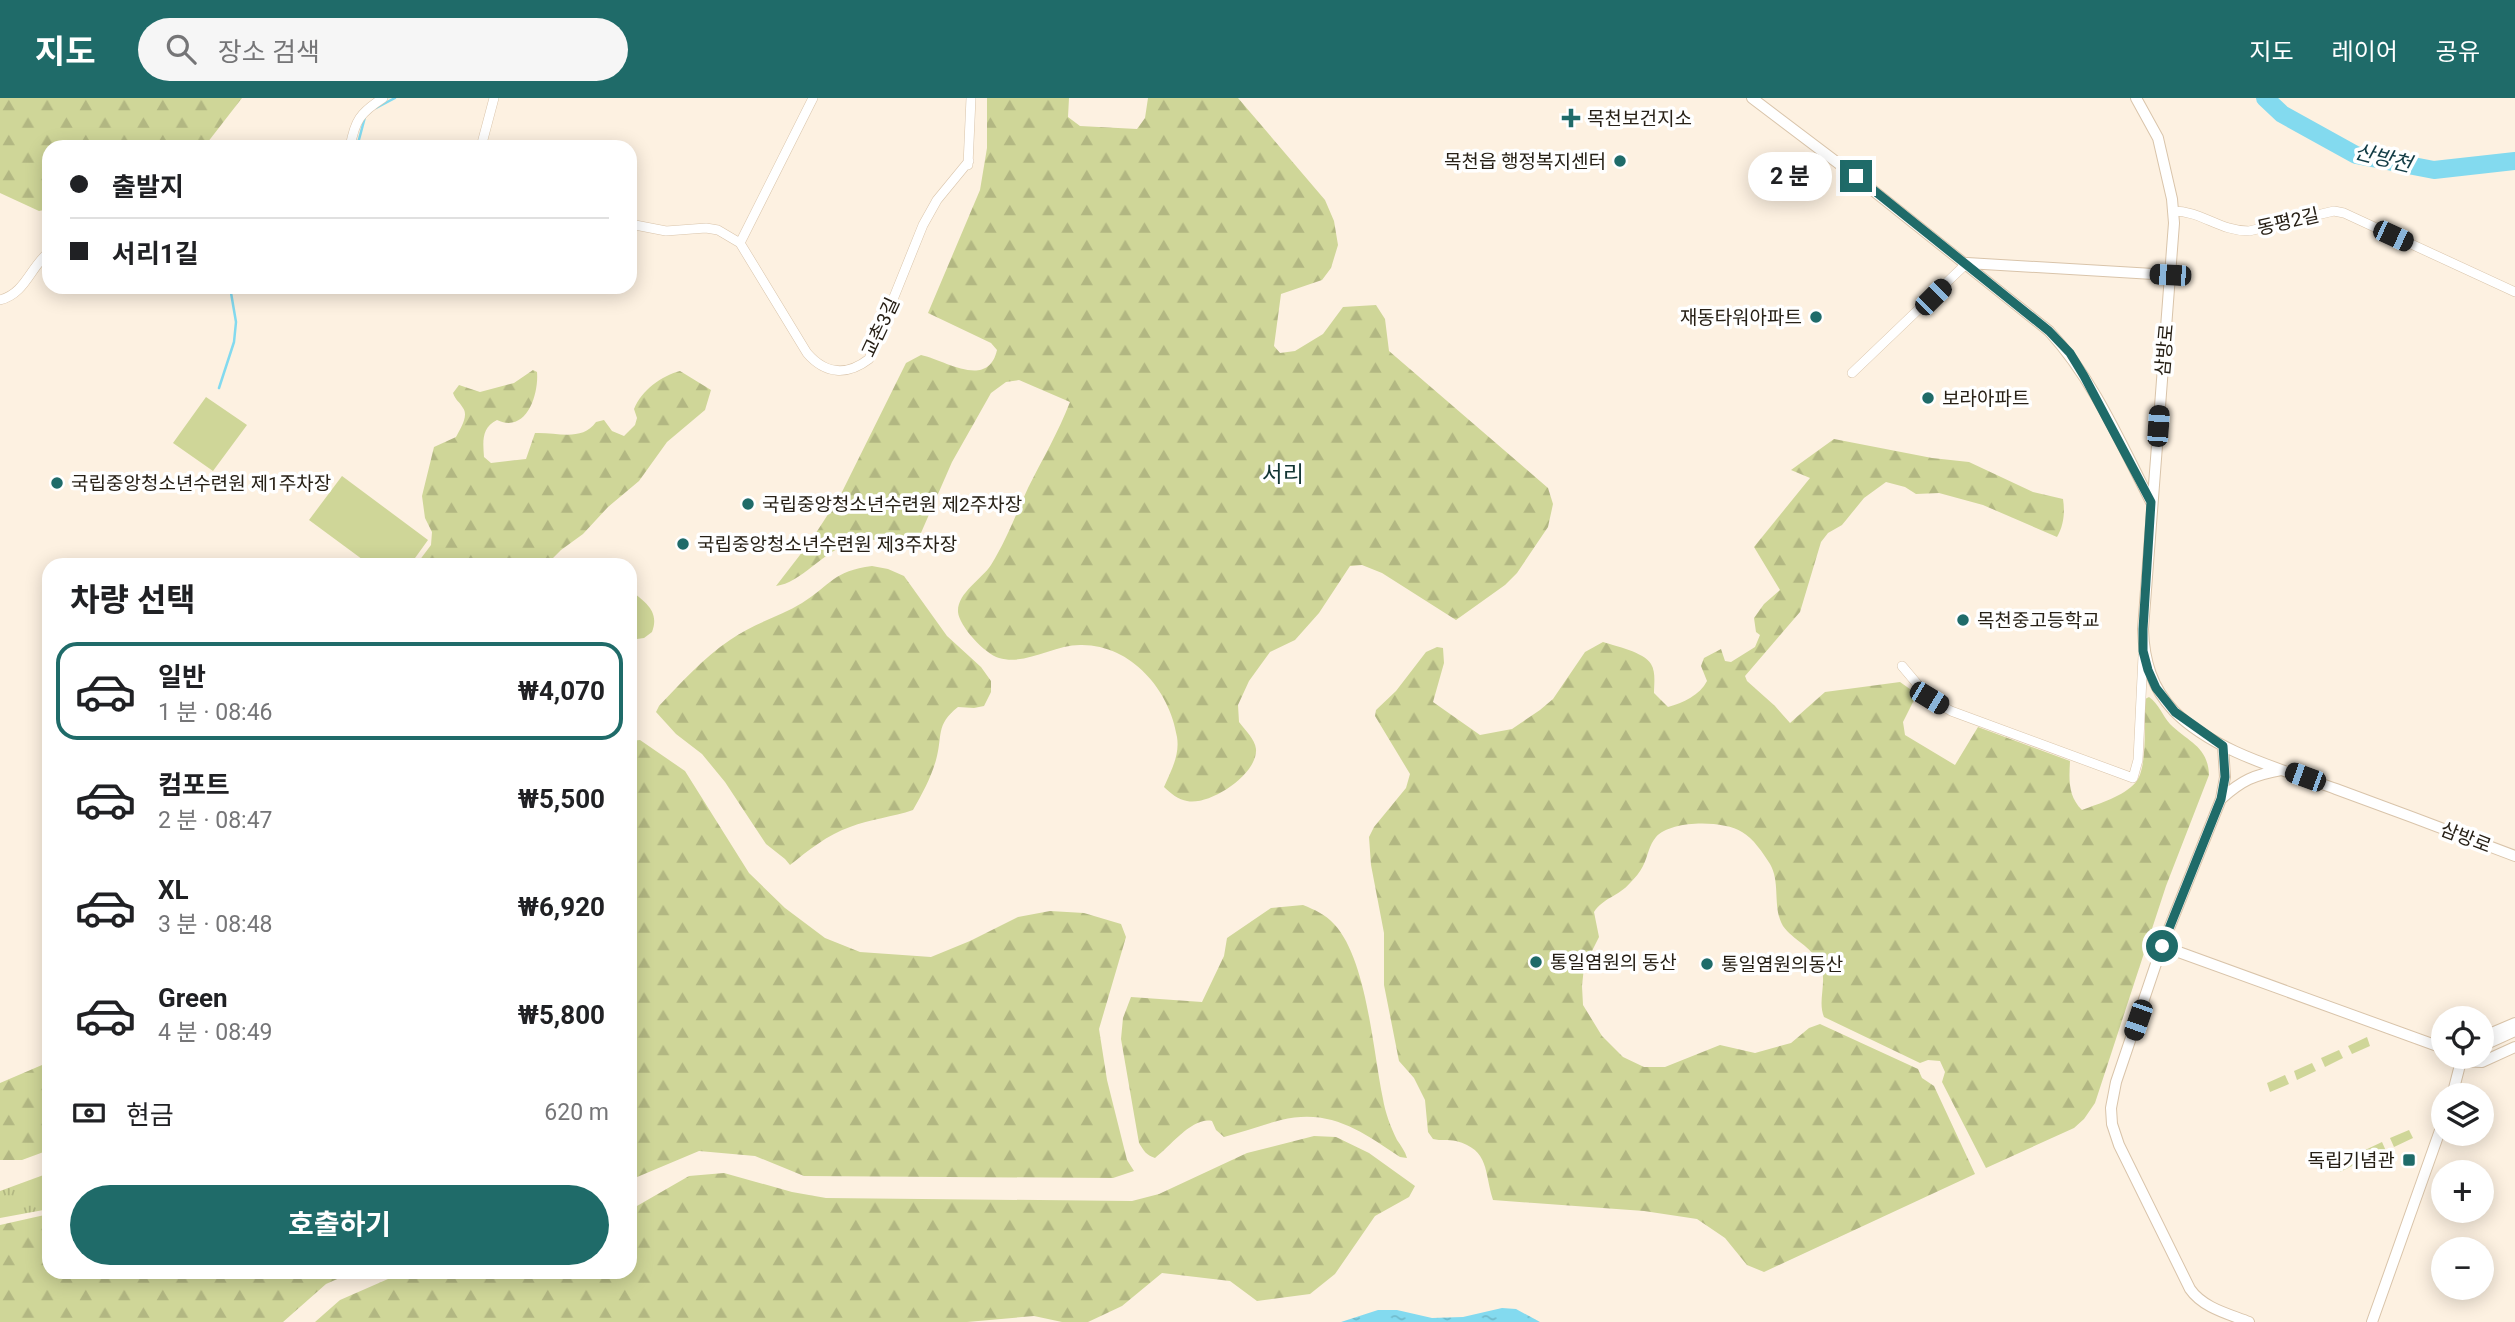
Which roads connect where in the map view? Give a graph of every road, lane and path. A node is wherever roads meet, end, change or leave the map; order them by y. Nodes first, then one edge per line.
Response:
1 (383, 98) edge
2 (494, 98) edge
3 (813, 98) edge
4 (971, 98) edge
5 (1752, 98) edge
6 (2136, 98) edge
7 (352, 140) edge
8 (483, 140) edge
9 (2173, 211) junction
10 (637, 226) edge
11 (740, 243) junction
12 (42, 261) edge
13 (1967, 263) junction
14 (2170, 275) junction
15 (2515, 292) edge
16 (0, 300) edge
17 (1853, 373) dead end
18 (2151, 502) junction
19 (2143, 651) junction
20 (1902, 666) dead end
21 (2223, 746) junction
22 (2284, 769) junction
23 (2221, 799) junction
24 (2515, 856) edge
25 (2162, 946) junction
26 (2515, 1023) edge
27 (2515, 1031) edge
28 (2494, 1032) edge
29 (2515, 1040) edge
30 (2494, 1041) edge
31 (2431, 1044) edge
32 (2515, 1046) edge
33 (2494, 1050) edge
34 (2494, 1056) edge
35 (2434, 1146) edge
36 (2249, 1322) edge
37 (2372, 1322) edge

1 - 7 street
2 - 8 street
3 - 11 street
4 - 11 street, 교촌3길
5 - 13 street
6 - 9 street, 삼방로
9 - 14 street, 삼방로
9 - 15 street, 동평2길
10 - 11 street
12 - 16 street
13 - 14 street
13 - 17 street
13 - 18 street
14 - 18 street, 삼방로
18 - 19 street, 삼방로
19 - 20 street, 삼방로
19 - 21 street, 삼방로
21 - 22 street, 삼방로
21 - 23 street
22 - 23 street
22 - 24 street, 삼방로
23 - 25 street
25 - 31 street
25 - 36 street
26 - 28 street
27 - 30 street
29 - 33 street
32 - 34 street
35 - 37 street

